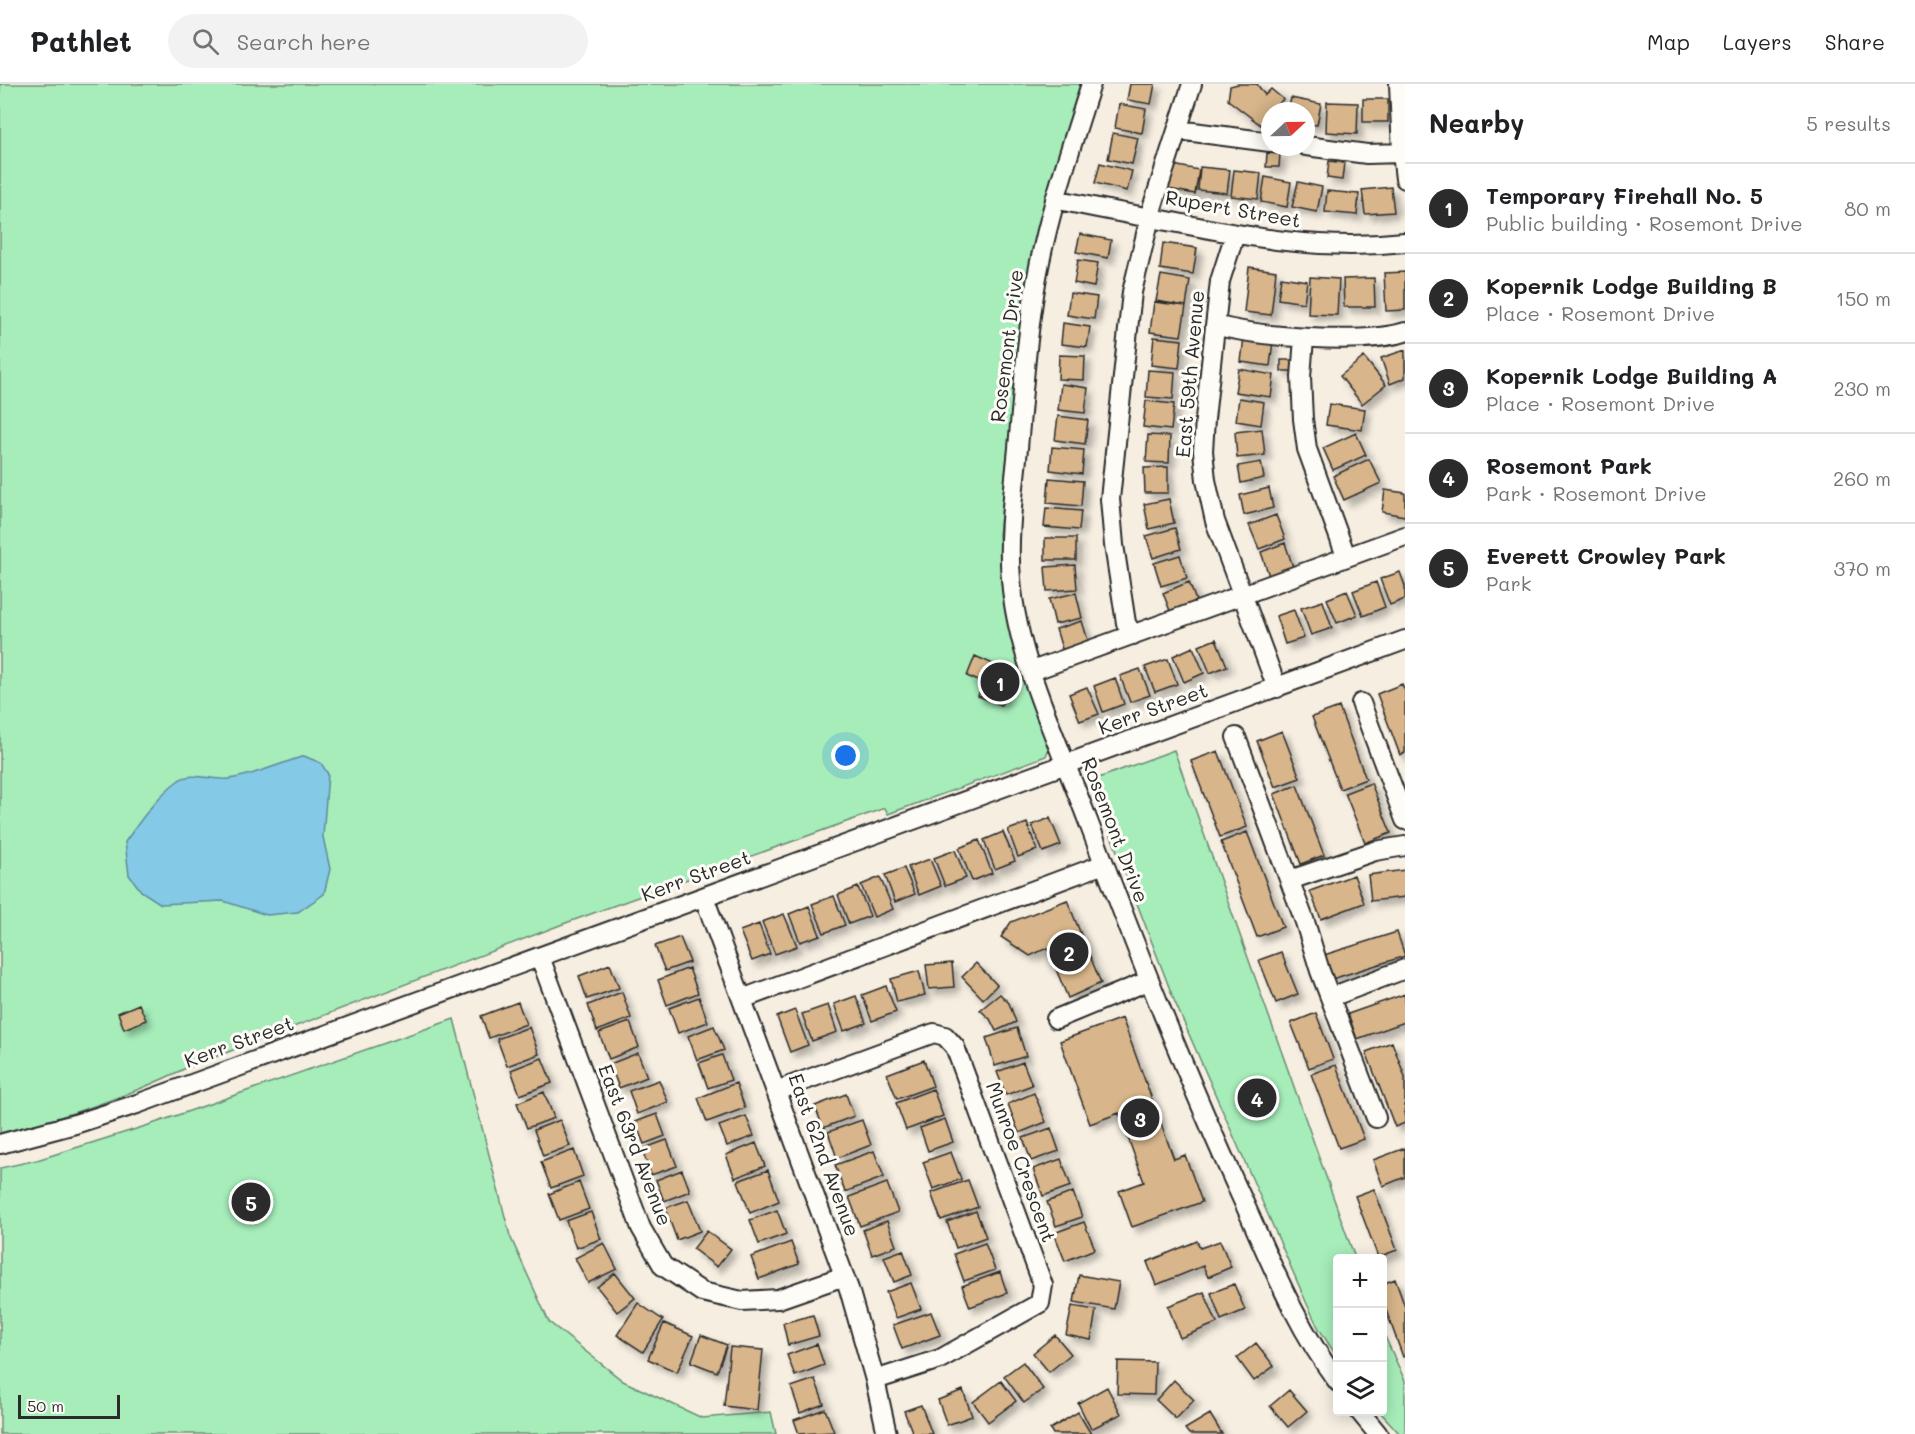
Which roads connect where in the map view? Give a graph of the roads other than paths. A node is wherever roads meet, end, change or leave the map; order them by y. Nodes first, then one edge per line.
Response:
1 (1091, 84) edge
2 (1192, 84) edge
3 (1399, 84) edge
4 (1178, 130) junction
5 (1261, 140) edge
6 (1315, 147) edge
7 (1401, 153) junction
8 (1405, 179) edge
9 (1056, 199) junction
10 (1149, 218) junction
11 (1235, 234) junction
12 (1405, 242) edge
13 (1215, 325) junction
14 (1405, 332) edge
15 (1304, 338) junction
16 (1405, 536) edge
17 (1346, 556) junction
18 (1243, 596) junction
19 (1132, 635) junction
20 (1405, 640) edge
21 (1032, 671) junction
22 (1277, 688) junction
23 (1361, 703) dead end
24 (1236, 736) dead end
25 (1066, 764) junction
26 (1405, 820) edge
27 (1405, 846) edge
28 (1104, 864) junction
29 (1290, 880) junction
30 (704, 897) junction
31 (540, 957) junction
32 (1405, 969) edge
33 (1148, 981) junction
34 (1331, 997) junction
35 (742, 999) junction
36 (1056, 1019) dead end
37 (777, 1091) junction
38 (1376, 1118) dead end
39 (0, 1144) edge
40 (844, 1276) junction
41 (1333, 1375) edge
42 (875, 1380) junction
43 (1363, 1416) edge
44 (887, 1434) edge
45 (1378, 1434) edge

1 - 9 street, Rosemont Drive
2 - 4 street
3 - 7 street
4 - 5 street
4 - 10 street
6 - 7 street
7 - 8 street
9 - 10 street, Rupert Street
9 - 21 street, Rosemont Drive
10 - 11 street, Rupert Street
10 - 19 street
11 - 12 street, Rupert Street
11 - 13 street, East 59th Avenue
13 - 15 street
13 - 18 street, East 59th Avenue
14 - 15 street
15 - 17 street
16 - 17 street
17 - 18 street
18 - 19 street
18 - 22 street, East 59th Avenue
19 - 21 street
20 - 22 street, Kerr Street
21 - 25 street, Rosemont Drive
22 - 25 street, Kerr Street
23 - 26 street
24 - 29 street
25 - 28 street, Rosemont Drive
25 - 30 street, Kerr Street
27 - 29 street
28 - 33 street, Rosemont Drive
28 - 35 street
29 - 34 street
30 - 31 street, Kerr Street
30 - 35 street, East 62nd Avenue
31 - 39 street, Kerr Street
31 - 40 street, East 63rd Avenue
32 - 34 street
33 - 36 street
33 - 41 street, Rosemont Drive
34 - 38 street
35 - 37 street, East 62nd Avenue
37 - 40 street, East 62nd Avenue
37 - 42 street, Munroe Crescent
40 - 42 street, East 62nd Avenue
42 - 44 street, East 62nd Avenue
43 - 45 street

